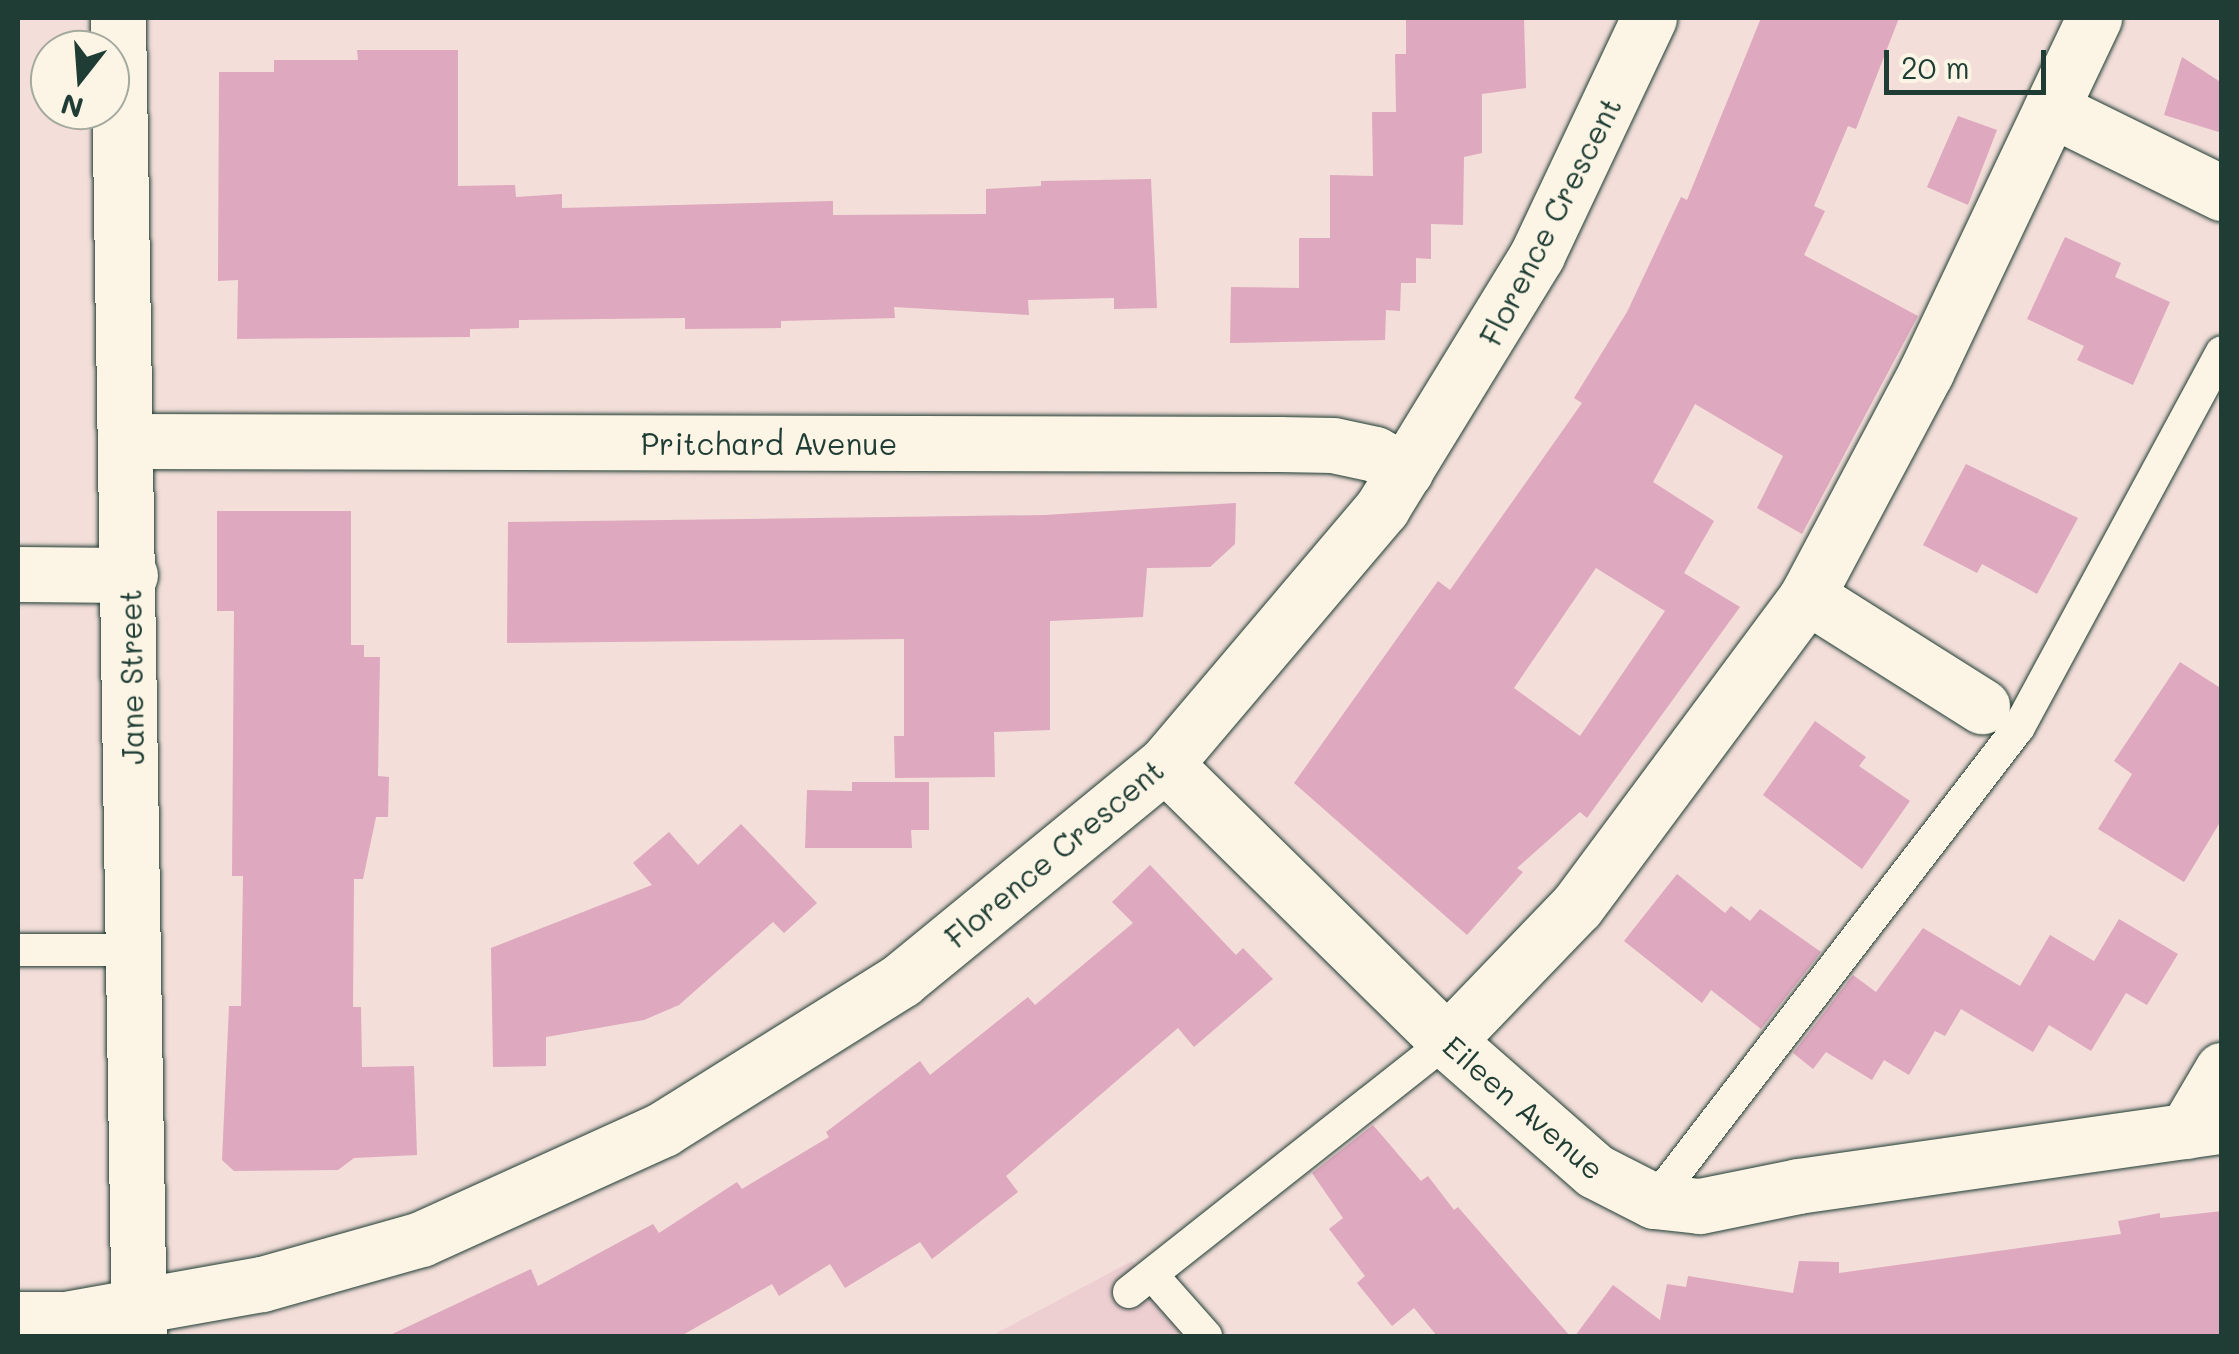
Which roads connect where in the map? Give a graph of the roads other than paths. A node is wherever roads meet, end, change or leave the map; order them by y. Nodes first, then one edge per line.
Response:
1 (118, 18) edge
2 (1649, 18) edge
3 (2094, 18) edge
4 (2051, 109) junction
5 (2222, 193) edge
6 (2222, 352) edge
7 (127, 441) junction
8 (1406, 471) junction
9 (18, 574) edge
10 (130, 575) junction
11 (1806, 596) junction
12 (1982, 706) dead end
13 (1165, 764) junction
14 (18, 950) edge
15 (133, 950) junction
16 (1447, 1041) junction
17 (2222, 1070) edge
18 (2204, 1128) edge
19 (1654, 1201) junction
20 (18, 1319) edge
21 (139, 1320) edge
22 (1206, 1336) edge

1 - 7 street, Jane Street
2 - 8 street, Florence Crescent
3 - 4 street
4 - 5 street
4 - 11 street
6 - 19 lane
7 - 8 street, Pritchard Avenue
7 - 10 street, Jane Street
8 - 13 street, Florence Crescent
9 - 10 street
10 - 15 street, Jane Street
11 - 12 street
11 - 16 street
13 - 16 street, Eileen Avenue
13 - 21 street, Florence Crescent
14 - 15 lane
15 - 21 street, Jane Street
16 - 19 street, Eileen Avenue
16 - 22 lane
17 - 18 street
18 - 19 street, Eileen Avenue
20 - 21 street, Florence Crescent

